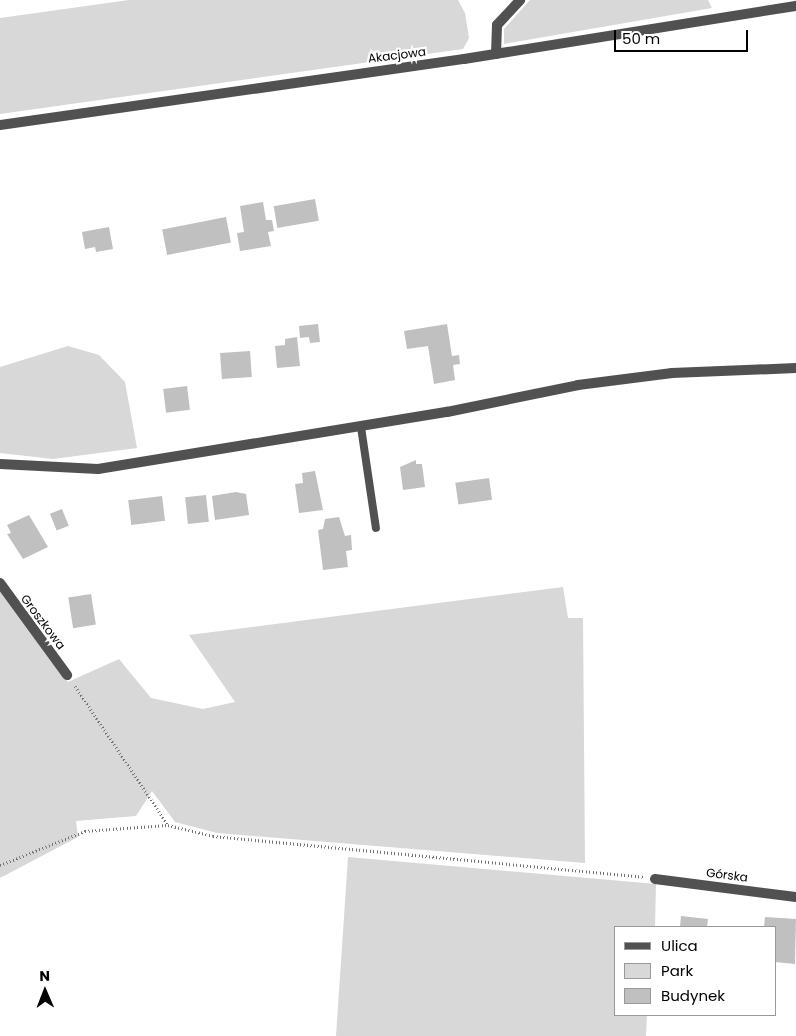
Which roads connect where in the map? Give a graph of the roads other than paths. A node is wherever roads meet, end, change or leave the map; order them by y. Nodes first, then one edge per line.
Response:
1 (520, 0) edge
2 (796, 6) edge
3 (496, 54) junction
4 (0, 125) edge
5 (796, 368) edge
6 (361, 427) junction
7 (0, 464) edge
8 (376, 528) dead end
9 (0, 583) edge
10 (67, 675) road end
11 (655, 879) road end
12 (796, 897) edge

1 - 3 street
2 - 3 street, Akacjowa
3 - 4 street, Akacjowa
5 - 6 street
6 - 7 street
6 - 8 lane
9 - 10 street, Groszkowa
11 - 12 street, Górska

